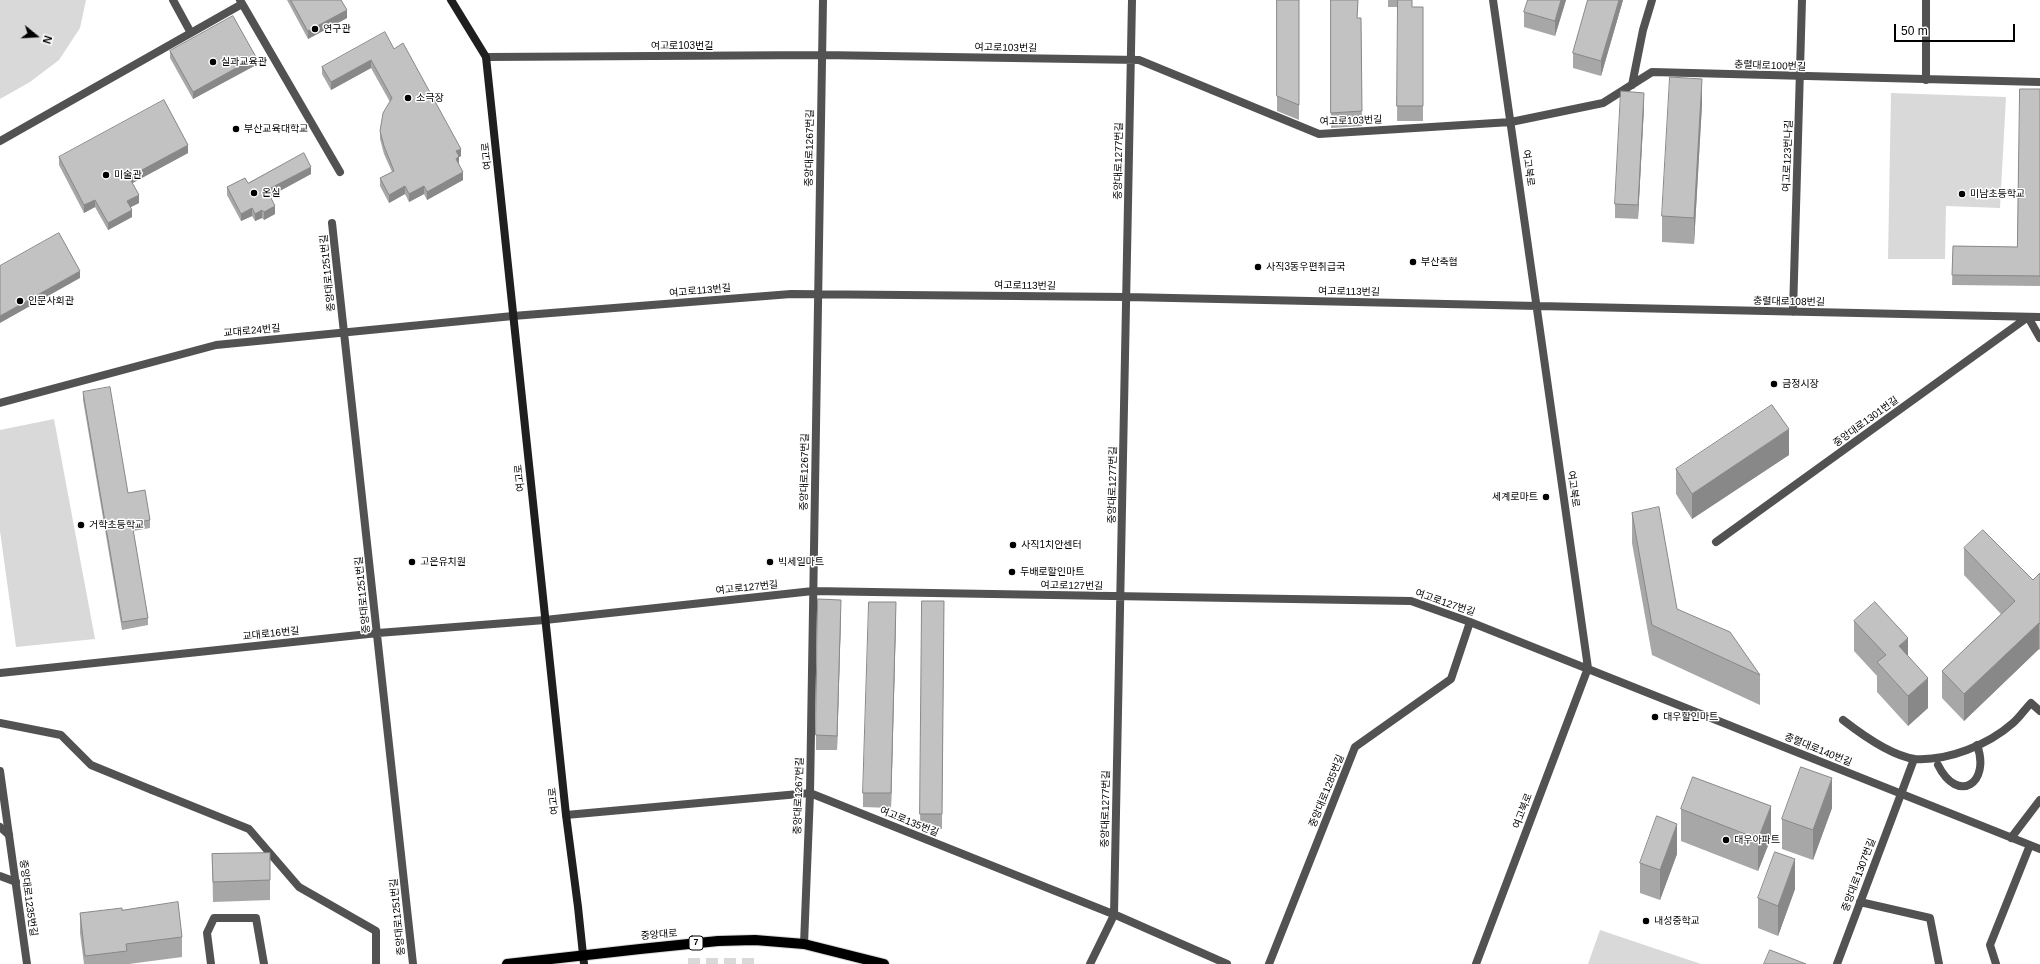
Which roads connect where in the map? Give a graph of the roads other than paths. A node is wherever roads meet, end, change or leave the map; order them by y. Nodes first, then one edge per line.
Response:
1 (173, 0) edge
2 (451, 0) edge
3 (823, 0) edge
4 (1132, 0) edge
5 (1493, 0) edge
6 (1652, 0) edge
7 (1802, 0) edge
8 (1926, 0) edge
9 (241, 2) edge
10 (191, 33) junction
11 (822, 55) junction
12 (486, 57) junction
13 (1131, 60) junction
14 (1801, 76) junction
15 (1926, 80) junction
16 (2040, 82) edge
17 (1632, 85) junction
18 (1511, 122) junction
19 (0, 141) edge
20 (340, 172) dead end
21 (332, 223) dead end
22 (818, 294) junction
23 (1127, 297) junction
24 (1537, 306) junction
25 (1793, 312) junction
26 (514, 316) junction
27 (2028, 317) junction
28 (2040, 317) edge
29 (344, 333) junction
30 (2040, 338) edge
31 (0, 403) edge
32 (1716, 542) dead end
33 (813, 591) junction
34 (1120, 597) junction
35 (545, 620) junction
36 (1470, 622) junction
37 (378, 633) junction
38 (1588, 668) junction
39 (0, 673) edge
40 (2040, 711) edge
41 (1843, 720) dead end
42 (0, 723) edge
43 (1977, 745) junction
44 (1914, 759) junction
45 (1938, 765) dead end
46 (0, 771) edge
47 (810, 793) junction
48 (1901, 794) junction
49 (2040, 800) edge
50 (566, 815) junction
51 (0, 827) edge
52 (9, 835) junction
53 (2011, 838) junction
54 (2030, 845) junction
55 (2040, 849) edge
56 (0, 876) edge
57 (16, 882) junction
58 (1860, 902) junction
59 (1114, 915) junction
60 (804, 944) junction
61 (584, 959) edge
62 (27, 964) edge
63 (211, 964) edge
64 (264, 964) edge
65 (376, 964) edge
66 (413, 964) edge
67 (507, 964) edge
68 (884, 964) edge
69 (1090, 964) edge
70 (1227, 964) edge
71 (1269, 964) edge
72 (1476, 964) edge
73 (1837, 964) edge
74 (1939, 964) edge
75 (1996, 964) edge

1 - 10 street
2 - 12 main road, 여고로
3 - 11 street, 중앙대로1267번길
4 - 13 street, 중앙대로1277번길
5 - 18 street, 여고북로
6 - 17 street
7 - 14 street, 여고로123번나길
8 - 15 street
9 - 10 street
9 - 20 street
10 - 19 street
11 - 12 street, 여고로103번길
11 - 13 street, 여고로103번길
11 - 22 street, 중앙대로1267번길
12 - 26 main road, 여고로
13 - 18 street, 여고로103번길
13 - 23 street, 중앙대로1277번길
14 - 15 street, 충렬대로100번길
14 - 17 street, 충렬대로100번길
14 - 25 street, 여고로123번나길
15 - 16 street, 충렬대로100번길
17 - 18 street, 충렬대로100번길
18 - 24 street, 여고북로
21 - 29 street, 중앙대로1251번길
22 - 23 street, 여고로113번길
22 - 26 street, 여고로113번길
22 - 33 street, 중앙대로1267번길
23 - 24 street, 여고로113번길
23 - 34 street, 중앙대로1277번길
24 - 25 street, 충렬대로108번길
24 - 38 street, 여고북로
25 - 27 street, 충렬대로108번길
26 - 29 street, 교대로24번길
26 - 35 main road, 여고로
27 - 28 street, 충렬대로108번길
27 - 30 street
27 - 32 street, 중앙대로1301번길
29 - 31 street, 교대로24번길
29 - 37 street, 중앙대로1251번길
33 - 34 street, 여고로127번길
33 - 35 street, 여고로127번길
33 - 47 street, 중앙대로1267번길
34 - 36 street, 여고로127번길
34 - 59 street, 중앙대로1277번길
35 - 37 street, 교대로16번길
35 - 50 main road, 여고로
36 - 38 street, 여고로127번길
36 - 71 street, 중앙대로1285번길
37 - 39 street, 교대로16번길
37 - 66 street, 중앙대로1251번길
38 - 48 street, 충렬대로140번길
38 - 72 street, 여고북로
40 - 43 street
41 - 44 street
42 - 65 street
43 - 44 street
43 - 45 street
44 - 48 street, 중앙대로1307번길
46 - 52 street, 중앙대로1235번길
47 - 50 street, 여고로135번길
47 - 59 street, 여고로135번길
47 - 60 street, 중앙대로1267번길
48 - 53 street, 충렬대로140번길
48 - 58 street, 중앙대로1307번길
49 - 53 street
50 - 61 main road, 여고로
51 - 52 street
52 - 57 street, 중앙대로1235번길
53 - 54 street, 충렬대로140번길
54 - 55 street, 충렬대로140번길
54 - 75 street
56 - 57 street
57 - 62 street, 중앙대로1235번길
58 - 73 street, 중앙대로1307번길
58 - 74 street
59 - 69 street, 중앙대로1277번길
59 - 70 street, 여고로135번길
60 - 61 main road, 중앙대로 / 7
60 - 68 main road, 중앙대로 / 7
61 - 67 main road, 중앙대로 / 7
63 - 64 street

